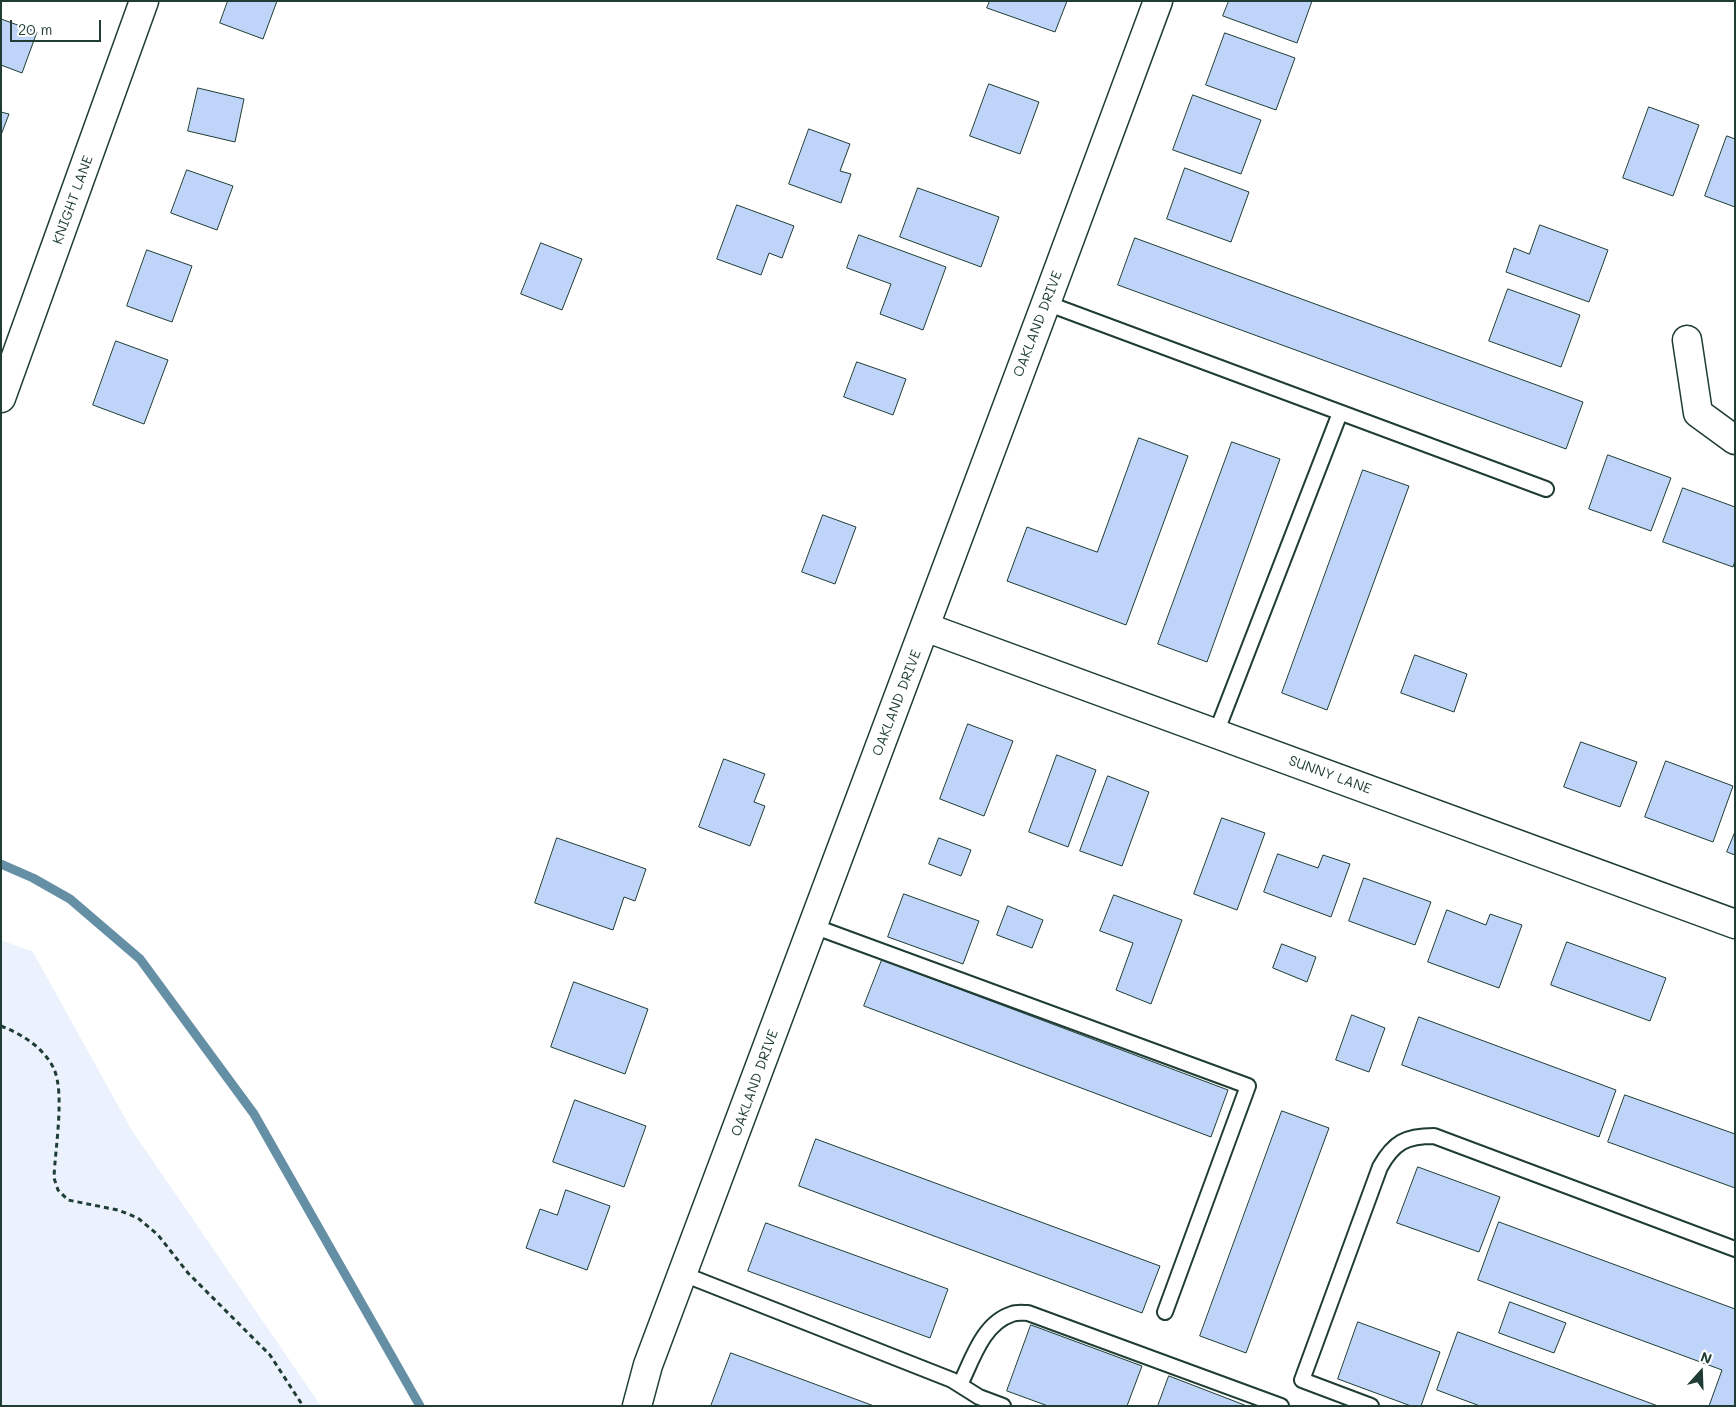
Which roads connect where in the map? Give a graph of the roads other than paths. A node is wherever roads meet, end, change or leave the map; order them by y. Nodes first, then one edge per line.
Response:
1 (144, 1) edge
2 (1158, 1) edge
3 (1046, 304) junction
4 (1687, 340) dead end
5 (1, 398) edge
6 (1340, 413) junction
7 (1735, 440) edge
8 (1546, 489) dead end
9 (925, 627) junction
10 (1216, 734) junction
11 (1735, 924) edge
12 (813, 926) junction
13 (1735, 1249) edge
14 (683, 1274) junction
15 (1165, 1312) dead end
16 (960, 1385) junction
17 (637, 1406) edge
18 (1003, 1406) edge
19 (1281, 1406) edge
20 (1371, 1406) edge

1 - 5 street, KNIGHT LANE
2 - 3 street, OAKLAND DRIVE
3 - 6 lane
3 - 9 street, OAKLAND DRIVE
4 - 7 street
6 - 8 lane
6 - 10 lane
9 - 10 street, SUNNY LANE
9 - 12 street, OAKLAND DRIVE
10 - 11 street, SUNNY LANE
12 - 14 street, OAKLAND DRIVE
12 - 15 lane
13 - 20 lane
14 - 16 lane
14 - 17 street, OAKLAND DRIVE
16 - 18 lane
16 - 19 lane

